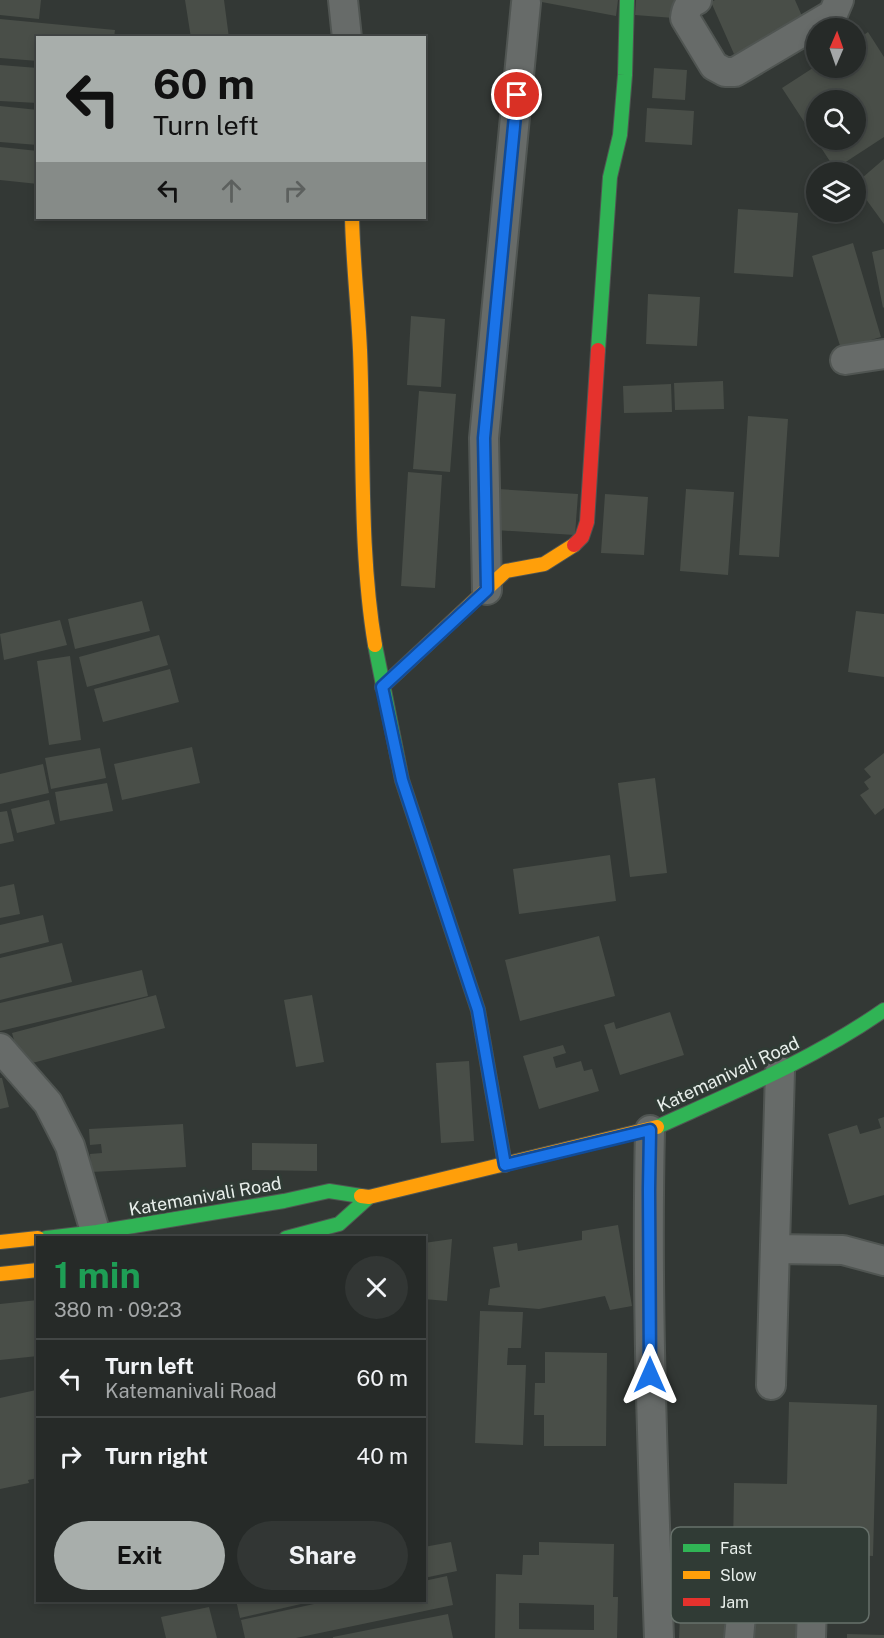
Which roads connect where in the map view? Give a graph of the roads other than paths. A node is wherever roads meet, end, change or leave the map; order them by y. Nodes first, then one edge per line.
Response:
1 (343, 0) edge
2 (627, 0) edge
3 (697, 0) edge
4 (840, 0) edge
5 (526, 3) dead end
6 (347, 36) edge
7 (352, 219) edge
8 (884, 354) edge
9 (845, 360) dead end
10 (487, 590) junction
11 (382, 687) junction
12 (884, 1010) edge
13 (0, 1048) edge
14 (780, 1071) junction
15 (650, 1130) junction
16 (505, 1165) junction
17 (369, 1197) junction
18 (97, 1235) edge
19 (80, 1236) edge
20 (294, 1236) edge
21 (36, 1238) edge
22 (0, 1242) edge
23 (775, 1248) junction
24 (884, 1261) edge
25 (36, 1270) edge
26 (0, 1274) edge
27 (771, 1385) dead end
28 (740, 1623) edge
29 (811, 1623) edge
30 (828, 1623) edge
31 (659, 1638) edge
32 (739, 1638) edge
33 (811, 1638) edge
34 (827, 1638) edge

1 - 6 street
2 - 10 street
3 - 4 street
5 - 10 street
7 - 11 street
8 - 9 street
10 - 11 street
11 - 16 street
12 - 14 street, Katemanivali Road
13 - 18 street
14 - 15 street, Katemanivali Road
14 - 23 street
15 - 16 street, Katemanivali Road
15 - 31 street
16 - 17 street, Katemanivali Road
17 - 18 street, Katemanivali Road
17 - 20 street, Katemanivali Road
18 - 19 street, Katemanivali Road
21 - 22 street
23 - 24 street
23 - 27 street
25 - 26 street
28 - 32 street
29 - 33 street
30 - 34 street

